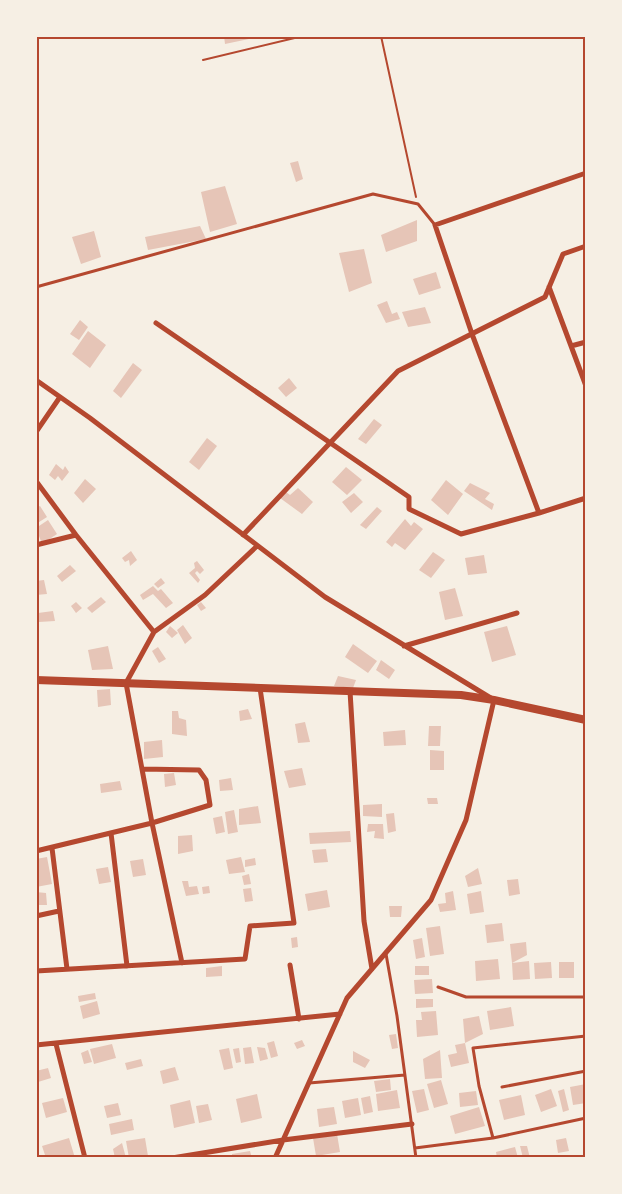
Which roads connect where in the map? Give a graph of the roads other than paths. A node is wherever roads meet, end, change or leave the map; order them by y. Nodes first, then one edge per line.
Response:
1 (586, 173) edge
2 (435, 225) junction
3 (586, 246) edge
4 (549, 287) junction
5 (36, 288) edge
6 (156, 323) dead end
7 (472, 334) junction
8 (586, 342) edge
9 (571, 346) junction
10 (36, 380) edge
11 (586, 386) edge
12 (60, 397) junction
13 (37, 430) edge
14 (330, 443) junction
15 (36, 481) edge
16 (586, 498) edge
17 (539, 513) junction
18 (76, 535) junction
19 (243, 535) junction
20 (36, 545) edge
21 (257, 546) junction
22 (517, 613) dead end
23 (154, 632) junction
24 (404, 646) junction
25 (36, 680) edge
26 (126, 683) junction
27 (260, 688) junction
28 (350, 691) junction
29 (494, 700) junction
30 (586, 720) edge
31 (142, 768) junction
32 (152, 823) junction
33 (111, 833) junction
34 (52, 848) junction
35 (36, 852) edge
36 (59, 911) junction
37 (36, 916) edge
38 (385, 953) junction
39 (182, 962) junction
40 (290, 965) dead end
41 (127, 966) junction
42 (67, 969) junction
43 (372, 969) junction
44 (36, 971) edge
45 (438, 987) dead end
46 (586, 997) edge
47 (340, 1014) junction
48 (300, 1018) junction
49 (586, 1036) edge
50 (56, 1044) junction
51 (36, 1045) edge
52 (586, 1071) edge
53 (405, 1075) junction
54 (309, 1083) junction
55 (502, 1087) dead end
56 (586, 1118) edge
57 (412, 1124) junction
58 (493, 1138) junction
59 (283, 1140) junction
60 (415, 1148) junction
61 (85, 1158) edge
62 (172, 1158) edge
63 (275, 1158) edge
64 (416, 1158) edge

1 - 2 street
2 - 5 lane
2 - 7 street
3 - 4 street
4 - 7 street
4 - 9 street
6 - 14 street
7 - 14 street
7 - 17 street
8 - 9 street
9 - 11 street
10 - 12 street
12 - 13 street
12 - 19 street
14 - 17 street
14 - 19 street
15 - 18 street
16 - 17 street
18 - 20 street
18 - 23 street
19 - 21 street
21 - 23 street
21 - 24 street
22 - 24 street
23 - 26 street
24 - 29 street
25 - 26 street
26 - 27 street
26 - 31 street
27 - 28 street
27 - 39 street
28 - 29 street
28 - 43 street
29 - 30 street
29 - 38 street
31 - 32 street
31 - 32 street
32 - 33 street
32 - 39 street
33 - 34 street
33 - 41 street
34 - 35 street
34 - 36 street
36 - 37 street
36 - 42 street
38 - 43 street
38 - 53 lane
39 - 41 street
40 - 48 street
41 - 42 street
42 - 44 street
43 - 47 street
45 - 46 lane
47 - 48 street
47 - 54 street
48 - 50 street
49 - 58 lane
50 - 51 street
50 - 61 street
52 - 55 lane
53 - 54 lane
53 - 57 lane
54 - 59 street
56 - 58 lane
57 - 59 street
57 - 60 lane
58 - 60 lane
59 - 62 street
59 - 63 street
60 - 64 lane

